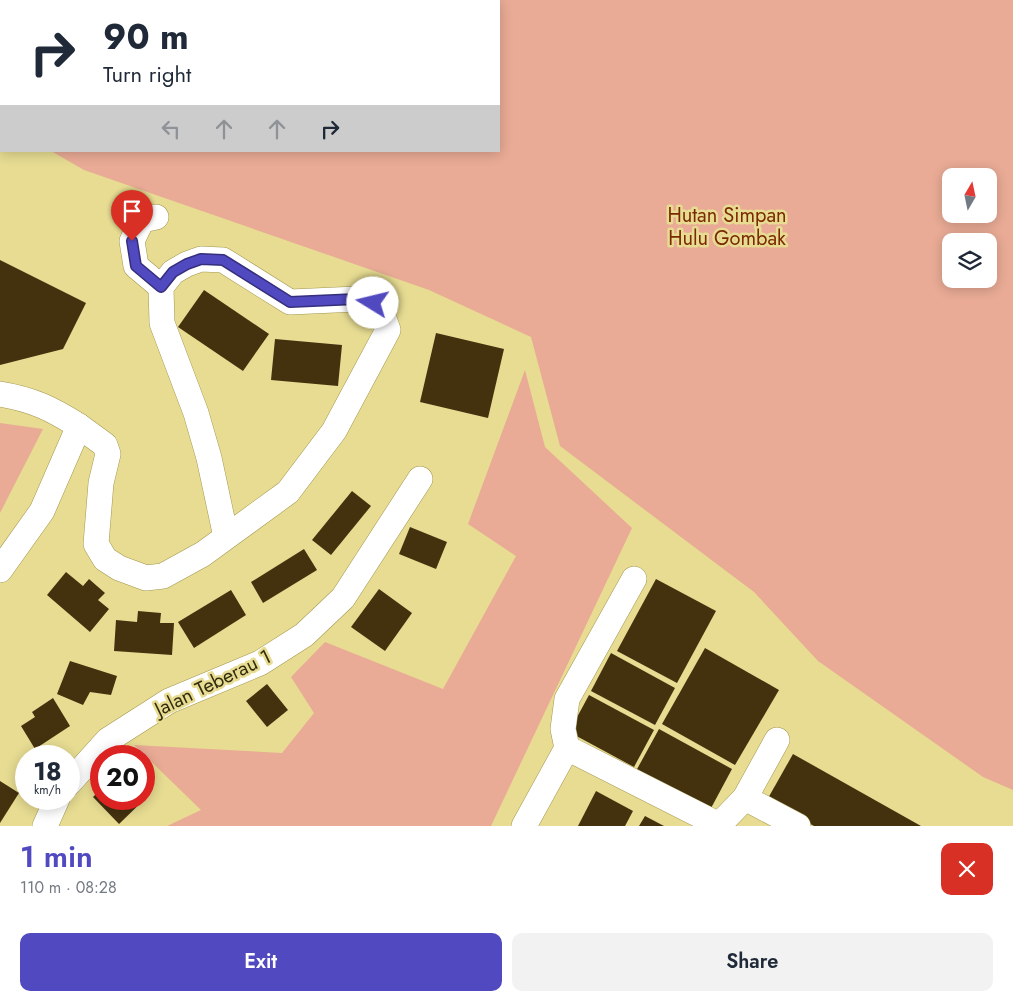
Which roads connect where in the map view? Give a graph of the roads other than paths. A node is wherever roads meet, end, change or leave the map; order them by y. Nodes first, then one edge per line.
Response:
1 (156, 217) dead end
2 (161, 287) junction
3 (0, 394) edge
4 (79, 426) junction
5 (420, 479) dead end
6 (226, 537) junction
7 (0, 570) edge
8 (634, 579) dead end
9 (777, 740) dead end
10 (567, 748) junction
11 (80, 770) edge
12 (745, 798) junction
13 (52, 810) edge
14 (45, 826) edge
15 (524, 826) edge
16 (719, 826) edge
17 (798, 826) edge

1 - 2 street
2 - 6 street
2 - 6 street
3 - 4 street
4 - 6 street
4 - 7 street
5 - 11 street, Jalan Teberau 1
8 - 10 street
9 - 12 street
10 - 15 street
10 - 16 street
12 - 16 street
12 - 17 street
13 - 14 street

